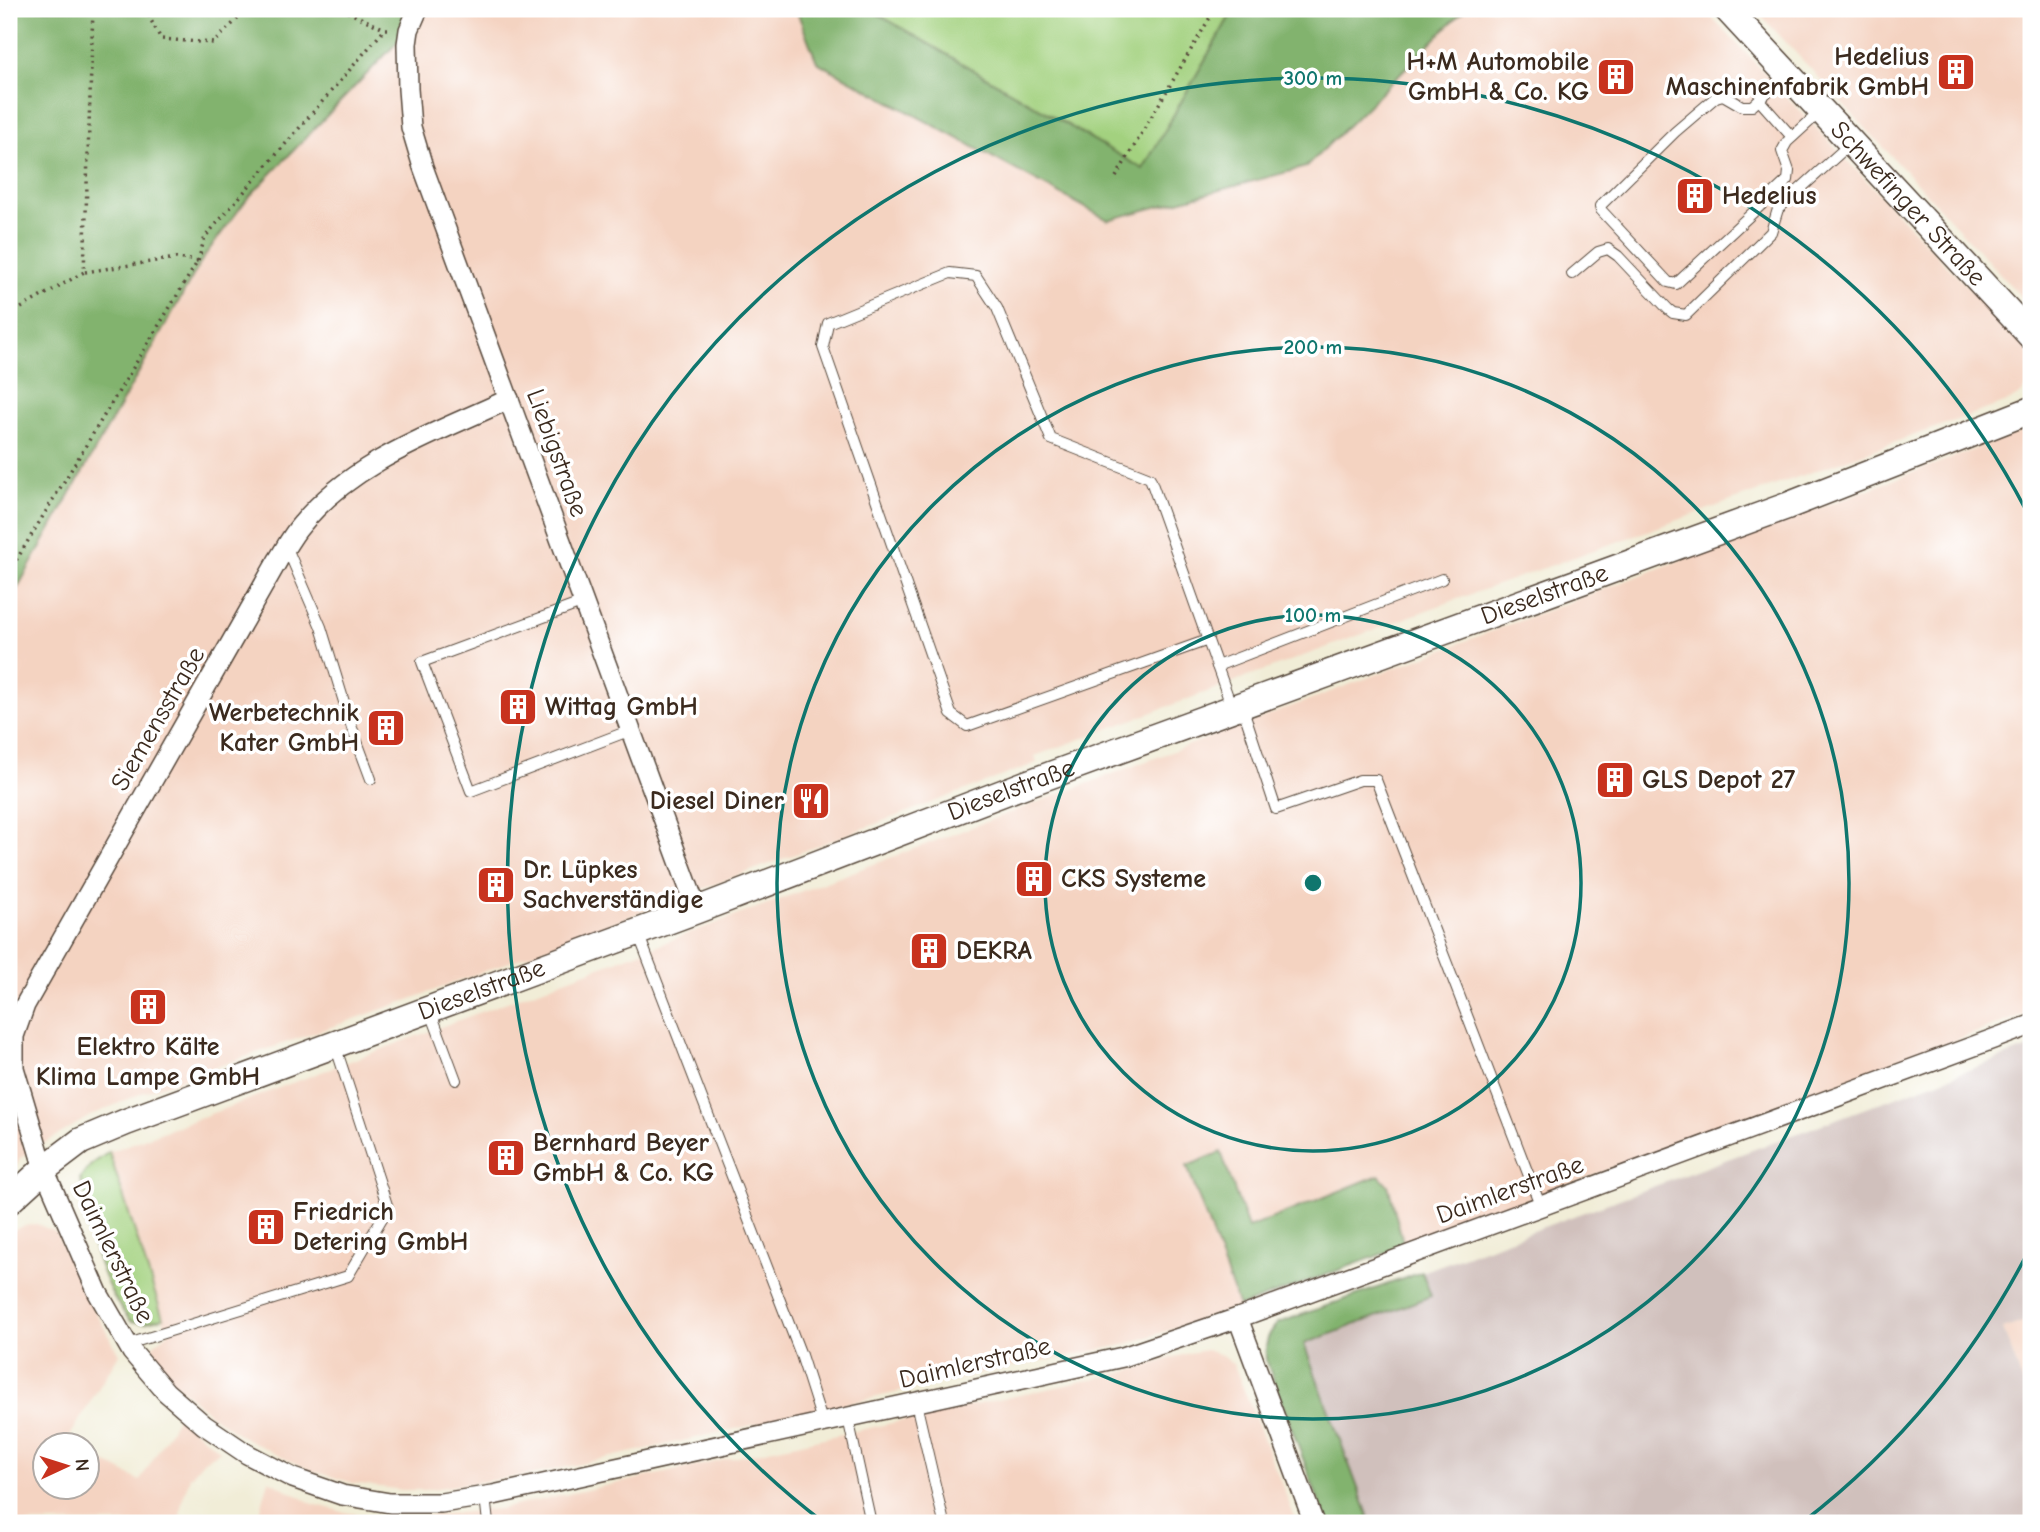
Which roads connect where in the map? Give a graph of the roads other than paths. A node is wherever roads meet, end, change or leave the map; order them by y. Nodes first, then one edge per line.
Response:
1 (418, 9) edge
2 (1727, 9) edge
3 (1788, 74) junction
4 (1759, 100) junction
5 (1822, 110) junction
6 (1792, 137) junction
7 (1852, 143) junction
8 (1572, 274) dead end
9 (2031, 335) edge
10 (509, 399) junction
11 (2031, 410) edge
12 (286, 547) junction
13 (1442, 579) dead end
14 (584, 602) junction
15 (1208, 640) junction
16 (1217, 666) junction
17 (1237, 707) junction
18 (631, 730) junction
19 (371, 779) dead end
20 (697, 910) junction
21 (638, 932) junction
22 (430, 1009) junction
23 (2031, 1025) edge
24 (335, 1045) junction
25 (457, 1080) dead end
26 (44, 1169) junction
27 (9, 1202) edge
28 (1541, 1207) junction
29 (1238, 1318) junction
30 (128, 1344) junction
31 (916, 1403) junction
32 (848, 1418) junction
33 (823, 1424) junction
34 (485, 1496) junction
35 (488, 1523) edge
36 (871, 1523) edge
37 (944, 1523) edge
38 (1314, 1523) edge

1 - 10 street, Liebigstraße
2 - 3 street, Schwefinger Straße
3 - 4 lane
3 - 5 street, Schwefinger Straße
4 - 6 lane
4 - 6 lane
5 - 6 lane
5 - 7 street, Schwefinger Straße
7 - 8 lane
7 - 9 street, Schwefinger Straße
10 - 12 street, Siemensstraße
10 - 14 street, Liebigstraße
11 - 17 street, Dieselstraße
12 - 19 lane
12 - 26 street, Siemensstraße
13 - 16 lane
14 - 18 street, Liebigstraße
14 - 18 lane
15 - 15 lane
15 - 16 lane
16 - 17 lane
17 - 20 street, Dieselstraße
17 - 28 lane
18 - 20 street, Liebigstraße
20 - 21 street, Dieselstraße
21 - 22 street, Dieselstraße
21 - 33 lane
22 - 24 street, Dieselstraße
22 - 25 lane
23 - 28 street, Daimlerstraße
24 - 26 street, Dieselstraße
24 - 30 lane
26 - 27 street, Dieselstraße
26 - 30 street, Daimlerstraße
28 - 29 street, Daimlerstraße
29 - 31 street, Daimlerstraße
29 - 38 street
30 - 34 street, Daimlerstraße
31 - 32 street, Daimlerstraße
31 - 37 lane
32 - 33 street, Daimlerstraße
32 - 36 lane
33 - 34 street, Daimlerstraße
34 - 35 lane

